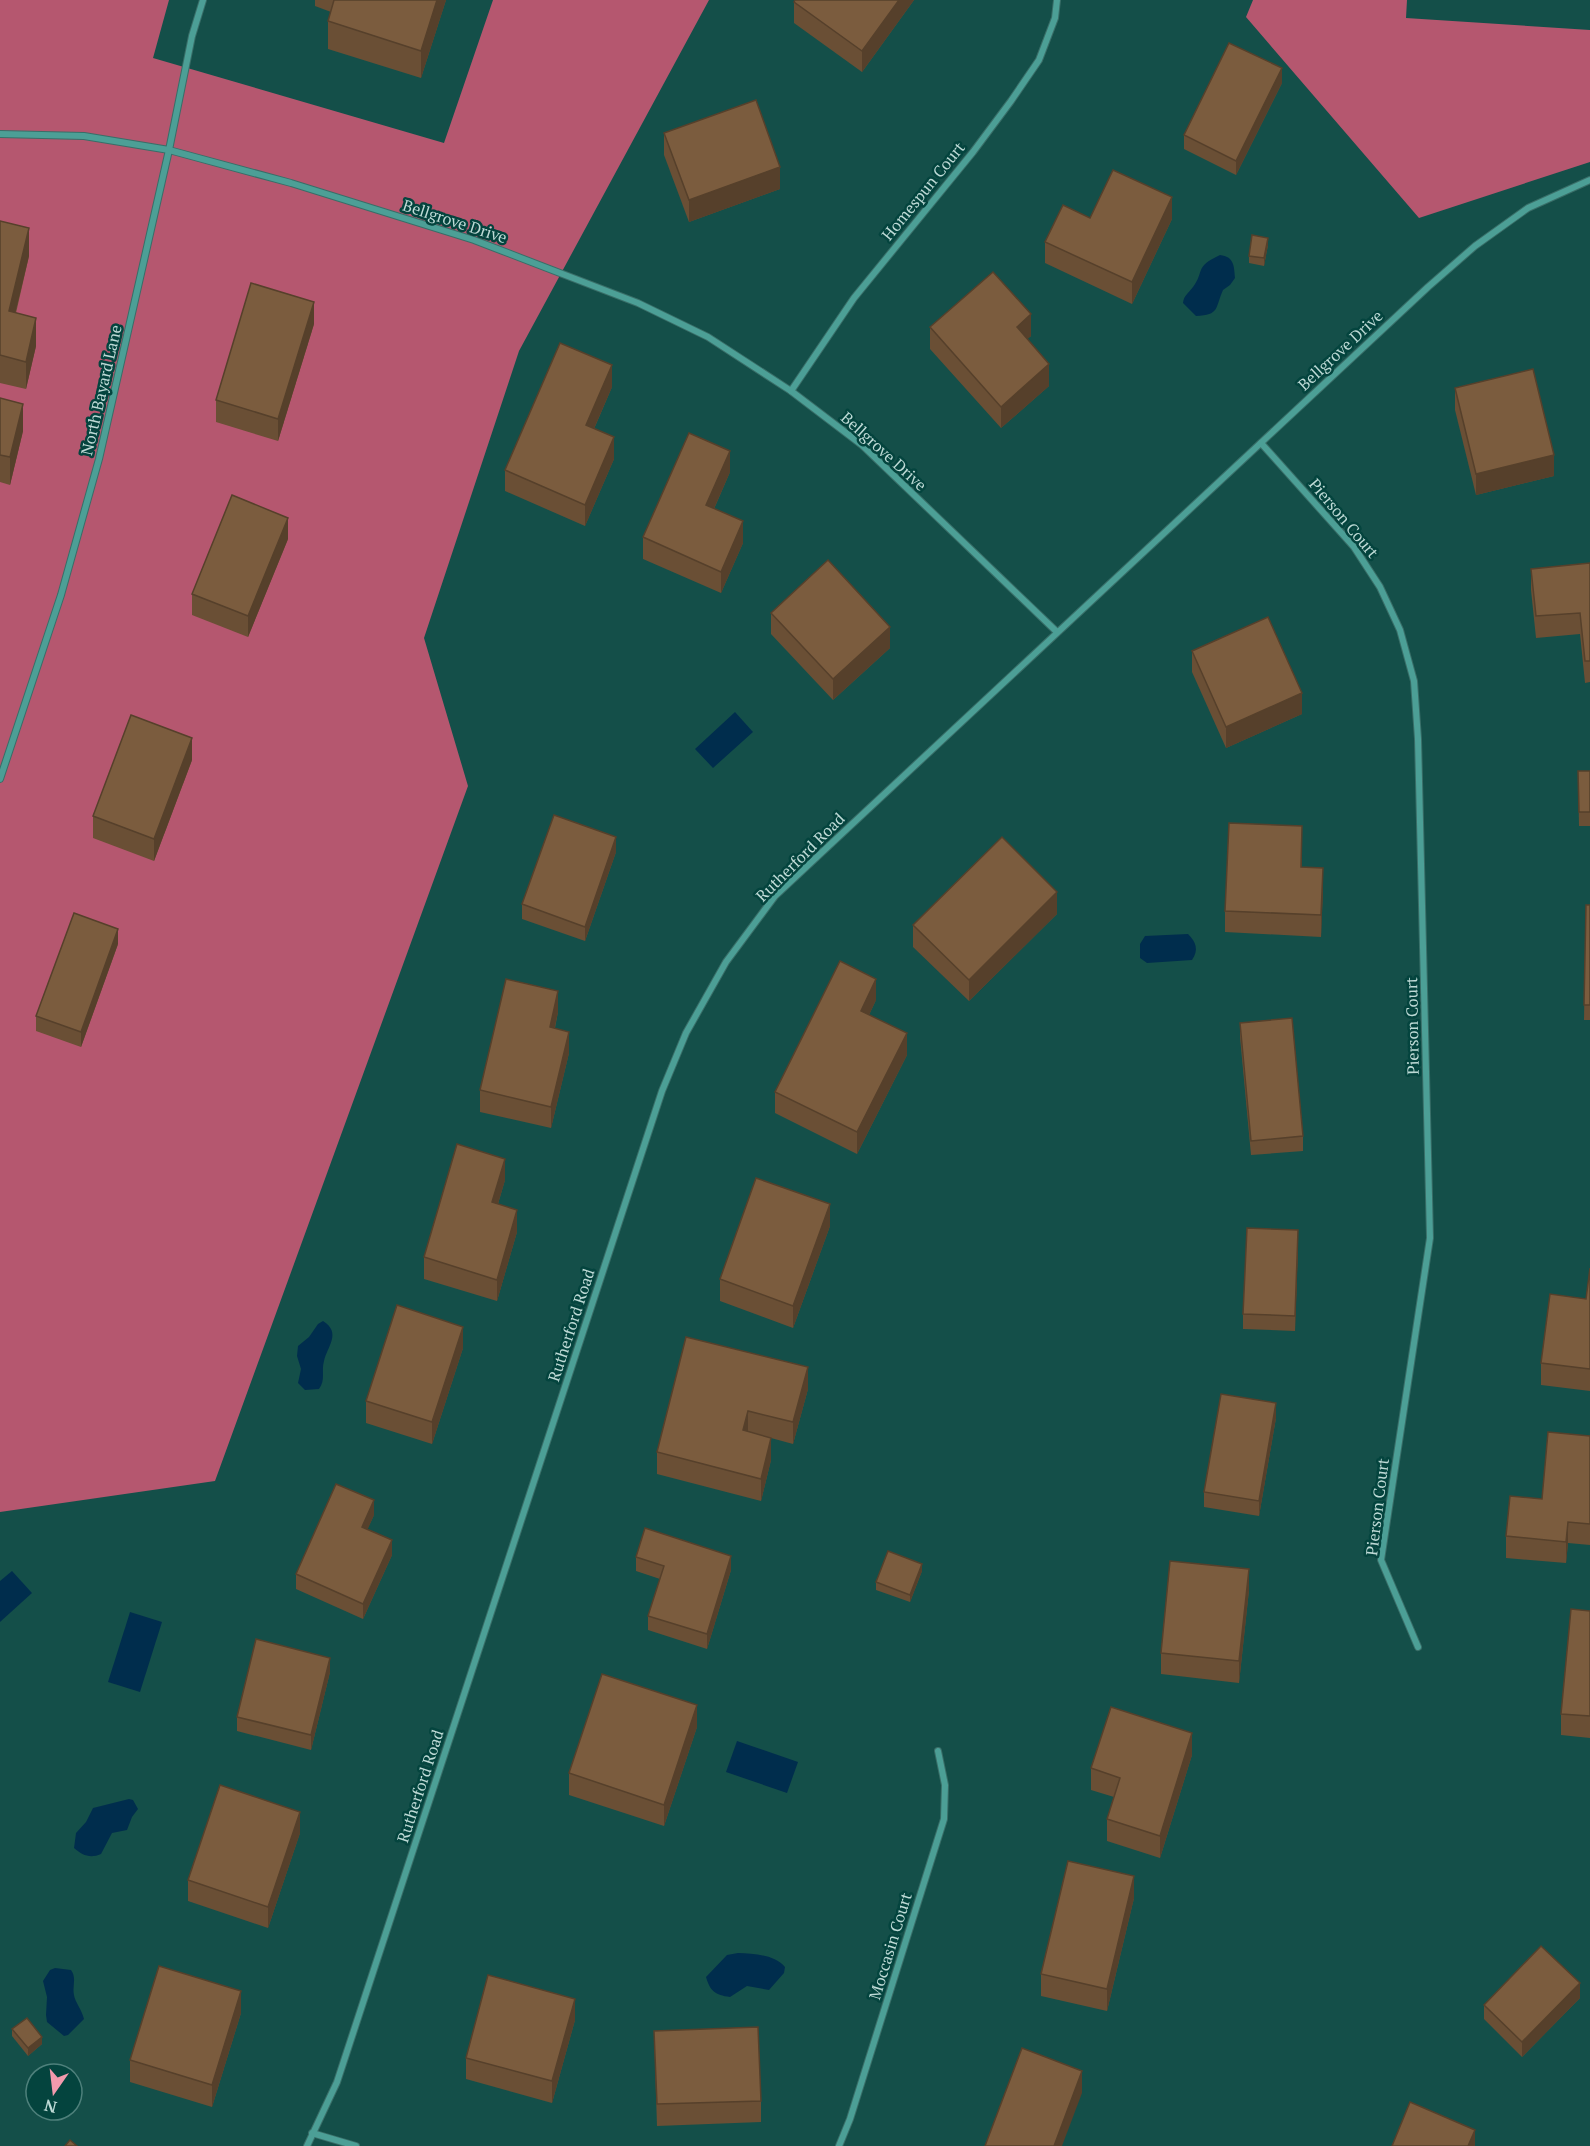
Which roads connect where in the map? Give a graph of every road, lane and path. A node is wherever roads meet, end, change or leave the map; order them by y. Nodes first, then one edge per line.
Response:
1 (203, 0) edge
2 (1057, 0) edge
3 (0, 134) edge
4 (169, 150) junction
5 (1590, 180) edge
6 (791, 391) junction
7 (1261, 443) junction
8 (1057, 632) junction
9 (0, 779) edge
10 (1418, 1647) dead end
11 (938, 1751) dead end
12 (312, 2133) junction
13 (307, 2146) edge
14 (356, 2146) edge
15 (839, 2146) edge

1 - 4 street, North Bayard Lane
2 - 6 street, Homespun Court
3 - 4 street, Bellgrove Drive
4 - 6 street, Bellgrove Drive
4 - 9 street, North Bayard Lane
5 - 7 street, Bellgrove Drive
6 - 8 street, Bellgrove Drive
7 - 8 street, Bellgrove Drive
7 - 10 street, Pierson Court
8 - 12 street, Rutherford Road
11 - 15 street, Moccasin Court
12 - 13 street, Rutherford Road
12 - 14 street

